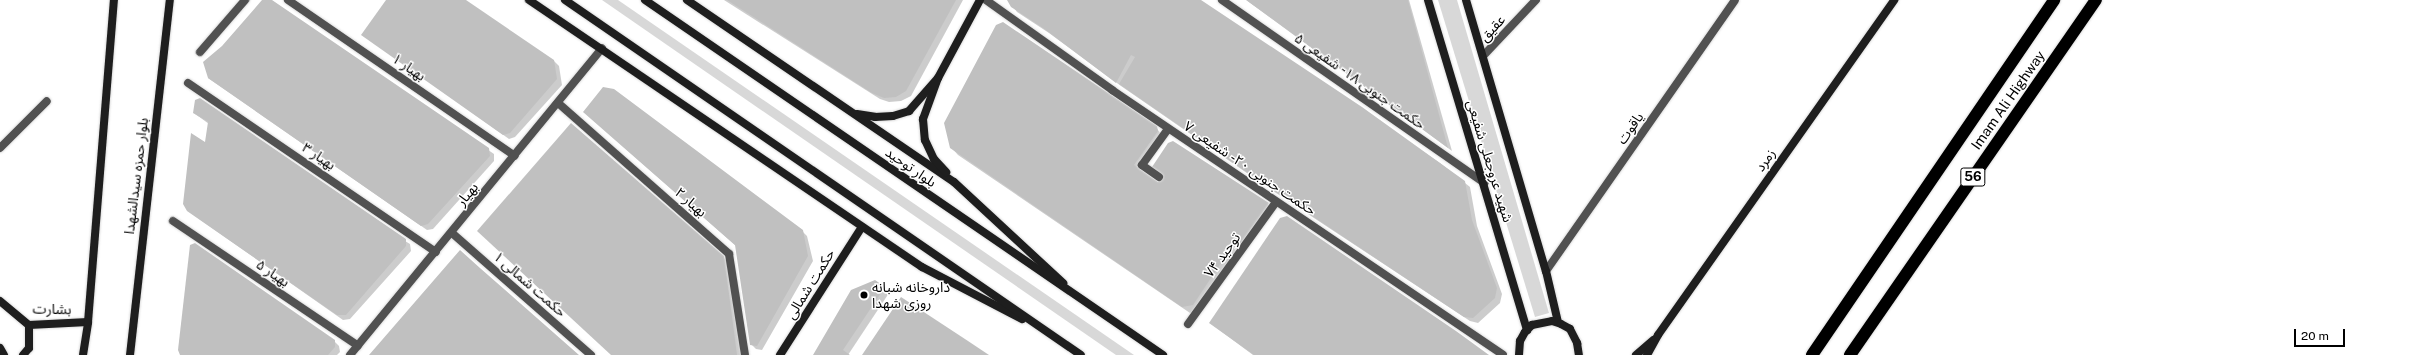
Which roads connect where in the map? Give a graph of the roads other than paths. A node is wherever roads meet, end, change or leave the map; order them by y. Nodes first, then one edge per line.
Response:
1 (114, 0) edge
2 (170, 0) edge
3 (245, 0) edge
4 (288, 0) edge
5 (529, 0) edge
6 (565, 0) edge
7 (645, 0) edge
8 (687, 0) edge
9 (980, 0) edge
10 (986, 0) edge
11 (1222, 0) edge
12 (1428, 0) edge
13 (1466, 0) edge
14 (1536, 0) edge
15 (1734, 0) edge
16 (1894, 0) edge
17 (2054, 0) edge
18 (2096, 0) edge
19 (602, 48) junction
20 (200, 52) dead end
21 (1483, 56) junction
22 (938, 78) junction
23 (188, 83) dead end
24 (47, 101) dead end
25 (558, 103) junction
26 (854, 114) junction
27 (1168, 128) junction
28 (0, 148) edge
29 (515, 156) junction
30 (1159, 177) dead end
31 (954, 182) junction
32 (1484, 183) junction
33 (1276, 202) junction
34 (173, 221) dead end
35 (862, 227) junction
36 (452, 233) junction
37 (436, 252) junction
38 (1546, 270) junction
39 (0, 301) edge
40 (1084, 303) junction
41 (1838, 317) junction
42 (88, 322) junction
43 (1558, 322) junction
44 (1188, 324) dead end
45 (29, 325) junction
46 (1527, 330) junction
47 (1658, 335) junction
48 (1054, 336) junction
49 (0, 348) edge
50 (354, 352) edge
51 (4, 355) edge
52 (23, 355) edge
53 (83, 355) edge
54 (130, 355) edge
55 (591, 355) edge
56 (745, 355) edge
57 (780, 355) edge
58 (1081, 355) edge
59 (1162, 355) edge
60 (1503, 355) edge
61 (1519, 355) edge
62 (1578, 355) edge
63 (1636, 355) edge
64 (1647, 355) edge
65 (1807, 355) edge
66 (1812, 355) edge
67 (1850, 355) edge

1 - 42 main road
2 - 54 main road, بلوار حمزه سیدالشهدا
3 - 20 street
4 - 29 street, بهیار ۱
5 - 19 main road
6 - 48 main road
7 - 40 main road, بلوار توحید
8 - 26 main road
9 - 22 main road
10 - 27 street, حکمت جنوبی ۲۰ - شفیعی ۷
11 - 32 street, حکمت جنوبی ۱۸ - شفیعی ۵
12 - 32 main road, شهید عروجعلی شفیعی
13 - 21 main road, شهید عروجعلی شفیعی
14 - 21 street, عقیق
15 - 38 street, یاقوت
16 - 47 main road, زمرد
17 - 41 highway, Imam Ali Highway / 56
18 - 67 highway, Imam Ali Highway / 56
19 - 25 street, بهیار
19 - 35 main road
21 - 38 main road, شهید عروجعلی شفیعی
22 - 26 main road
22 - 31 main road
23 - 37 street, بهیار ۳
24 - 28 street
25 - 29 street, بهیار
25 - 56 street, بهیار ۲
26 - 31 main road
27 - 30 street
27 - 33 street, حکمت جنوبی ۲۰ - شفیعی ۷
29 - 36 street, بهیار
31 - 40 main road
32 - 46 main road, شهید عروجعلی شفیعی
33 - 44 street, توحید ۷۴
33 - 60 street, حکمت جنوبی ۲۰ - شفیعی ۷
34 - 50 street, بهیار ۵
35 - 48 main road
35 - 57 main road, حکمت شمالی
36 - 37 street, بهیار
36 - 55 street, حکمت شمالی ۱
37 - 50 street, بهیار
38 - 43 main road, شهید عروجعلی شفیعی
39 - 45 main road, بشارت
40 - 59 main road, بلوار توحید
41 - 65 main road
41 - 66 highway, Imam Ali Highway / 56
42 - 45 main road, بشارت
42 - 53 main road
43 - 46 main road
43 - 62 main road
45 - 52 main road
46 - 61 main road
47 - 63 main road, زمرد
47 - 64 main road, زمرد
48 - 58 main road
49 - 51 main road

